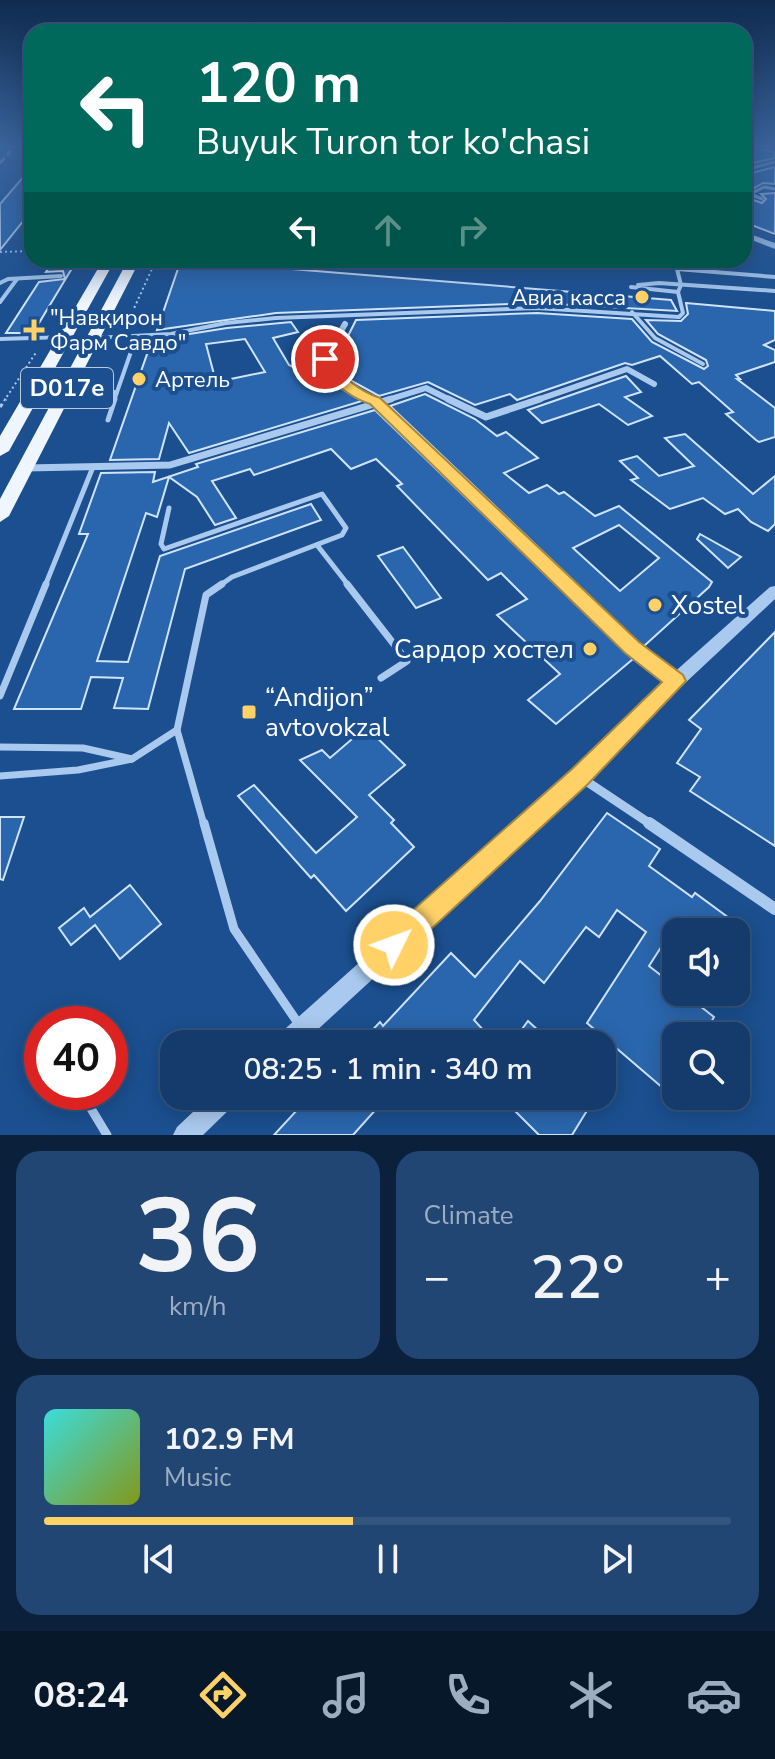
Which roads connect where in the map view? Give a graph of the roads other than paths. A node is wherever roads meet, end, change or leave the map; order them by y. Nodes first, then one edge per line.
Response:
1 (752, 237) edge
2 (775, 246) edge
3 (104, 268) edge
4 (130, 268) edge
5 (61, 276) dead end
6 (775, 277) edge
7 (17, 279) junction
8 (0, 283) edge
9 (681, 285) junction
10 (775, 291) edge
11 (678, 292) junction
12 (0, 302) edge
13 (632, 312) junction
14 (345, 324) dead end
15 (64, 337) junction
16 (92, 338) junction
17 (0, 339) edge
18 (134, 343) dead end
19 (703, 364) dead end
20 (654, 384) dead end
21 (117, 392) junction
22 (63, 395) junction
23 (375, 401) junction
24 (108, 420) dead end
25 (0, 451) edge
26 (93, 467) junction
27 (26, 468) junction
28 (169, 508) dead end
29 (0, 516) edge
30 (317, 545) junction
31 (775, 591) edge
32 (381, 678) dead end
33 (676, 681) junction
34 (0, 696) edge
35 (177, 730) junction
36 (0, 747) edge
37 (132, 759) junction
38 (0, 776) edge
39 (580, 777) junction
40 (775, 909) edge
41 (302, 1029) joint
42 (92, 1110) edge
43 (214, 1110) edge
44 (194, 1132) edge
45 (107, 1135) edge

1 - 2 street
3 - 15 main road, D017e
4 - 16 main road, D017e
5 - 7 lane
6 - 9 lane
7 - 8 lane
7 - 12 lane
9 - 10 lane
9 - 11 lane
9 - 11 lane
11 - 13 lane
13 - 16 lane
13 - 19 lane
14 - 23 street
15 - 17 lane
15 - 25 main road, D017e
16 - 22 main road, D017e
18 - 21 lane
20 - 23 street
21 - 22 lane
21 - 24 lane
22 - 27 main road, D017e
23 - 26 street
23 - 33 street
26 - 27 street
26 - 34 lane
27 - 29 main road, D017e
28 - 30 lane
30 - 32 lane
30 - 35 lane
31 - 33 street
33 - 39 street
35 - 37 lane
35 - 41 lane
36 - 37 lane
37 - 38 lane
39 - 40 street
39 - 41 street
42 - 45 lane
43 - 44 street

